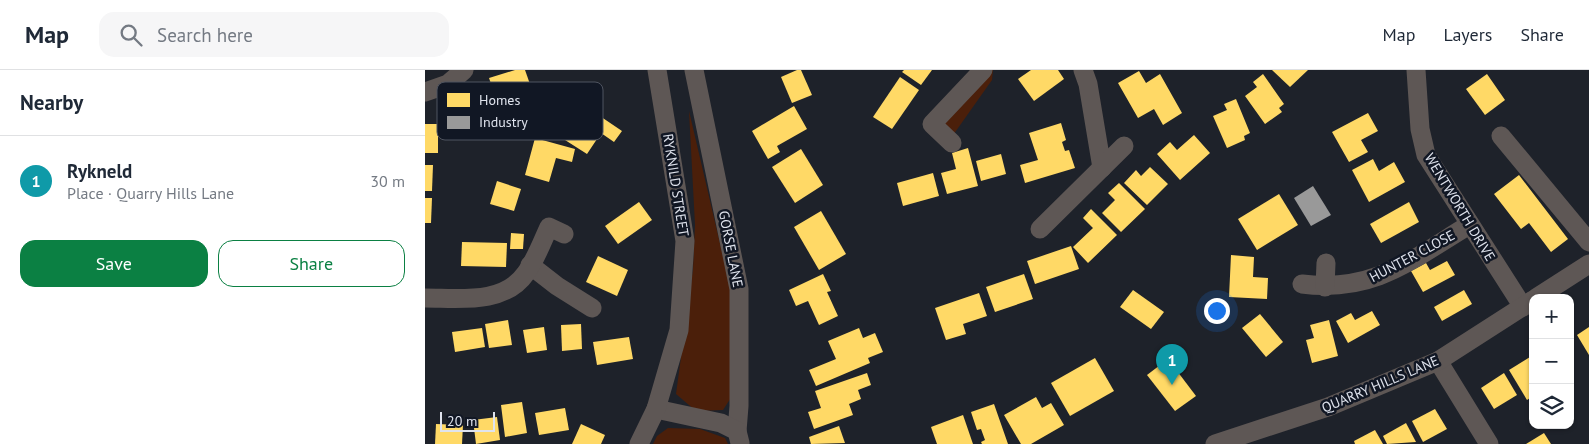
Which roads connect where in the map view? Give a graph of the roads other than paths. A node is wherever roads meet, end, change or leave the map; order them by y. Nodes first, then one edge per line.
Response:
1 (464, 70) edge
2 (657, 70) edge
3 (694, 70) edge
4 (983, 70) edge
5 (1083, 70) edge
6 (1416, 70) edge
7 (450, 82) edge
8 (437, 88) edge
9 (425, 92) edge
10 (1501, 136) dead end
11 (952, 143) dead end
12 (1124, 146) dead end
13 (1102, 168) junction
14 (1469, 225) junction
15 (1040, 229) dead end
16 (564, 234) dead end
17 (1589, 242) edge
18 (1327, 263) dead end
19 (1589, 264) edge
20 (530, 265) junction
21 (1302, 284) dead end
22 (1325, 287) junction
23 (1542, 294) edge
24 (425, 298) edge
25 (1529, 299) edge
26 (1529, 302) edge
27 (592, 308) dead end
28 (1438, 361) junction
29 (656, 409) junction
30 (738, 438) edge
31 (639, 444) edge
32 (1215, 444) edge
33 (1489, 444) edge

1 - 7 street
2 - 29 street, RYKNILD STREET
3 - 30 street, GORSE LANE
4 - 11 street
5 - 13 street
6 - 14 street, WENTWORTH DRIVE
8 - 9 street
10 - 17 street
12 - 13 street
13 - 15 street
14 - 22 street, HUNTER CLOSE
14 - 25 street, WENTWORTH DRIVE
16 - 20 street
18 - 22 street
19 - 23 street, QUARRY HILLS LANE
20 - 24 street
20 - 27 street
21 - 22 street, HUNTER CLOSE
26 - 28 street, QUARRY HILLS LANE
28 - 32 street, QUARRY HILLS LANE
28 - 33 street
29 - 30 street, GORSE LANE
29 - 31 street, RYKNILD STREET

